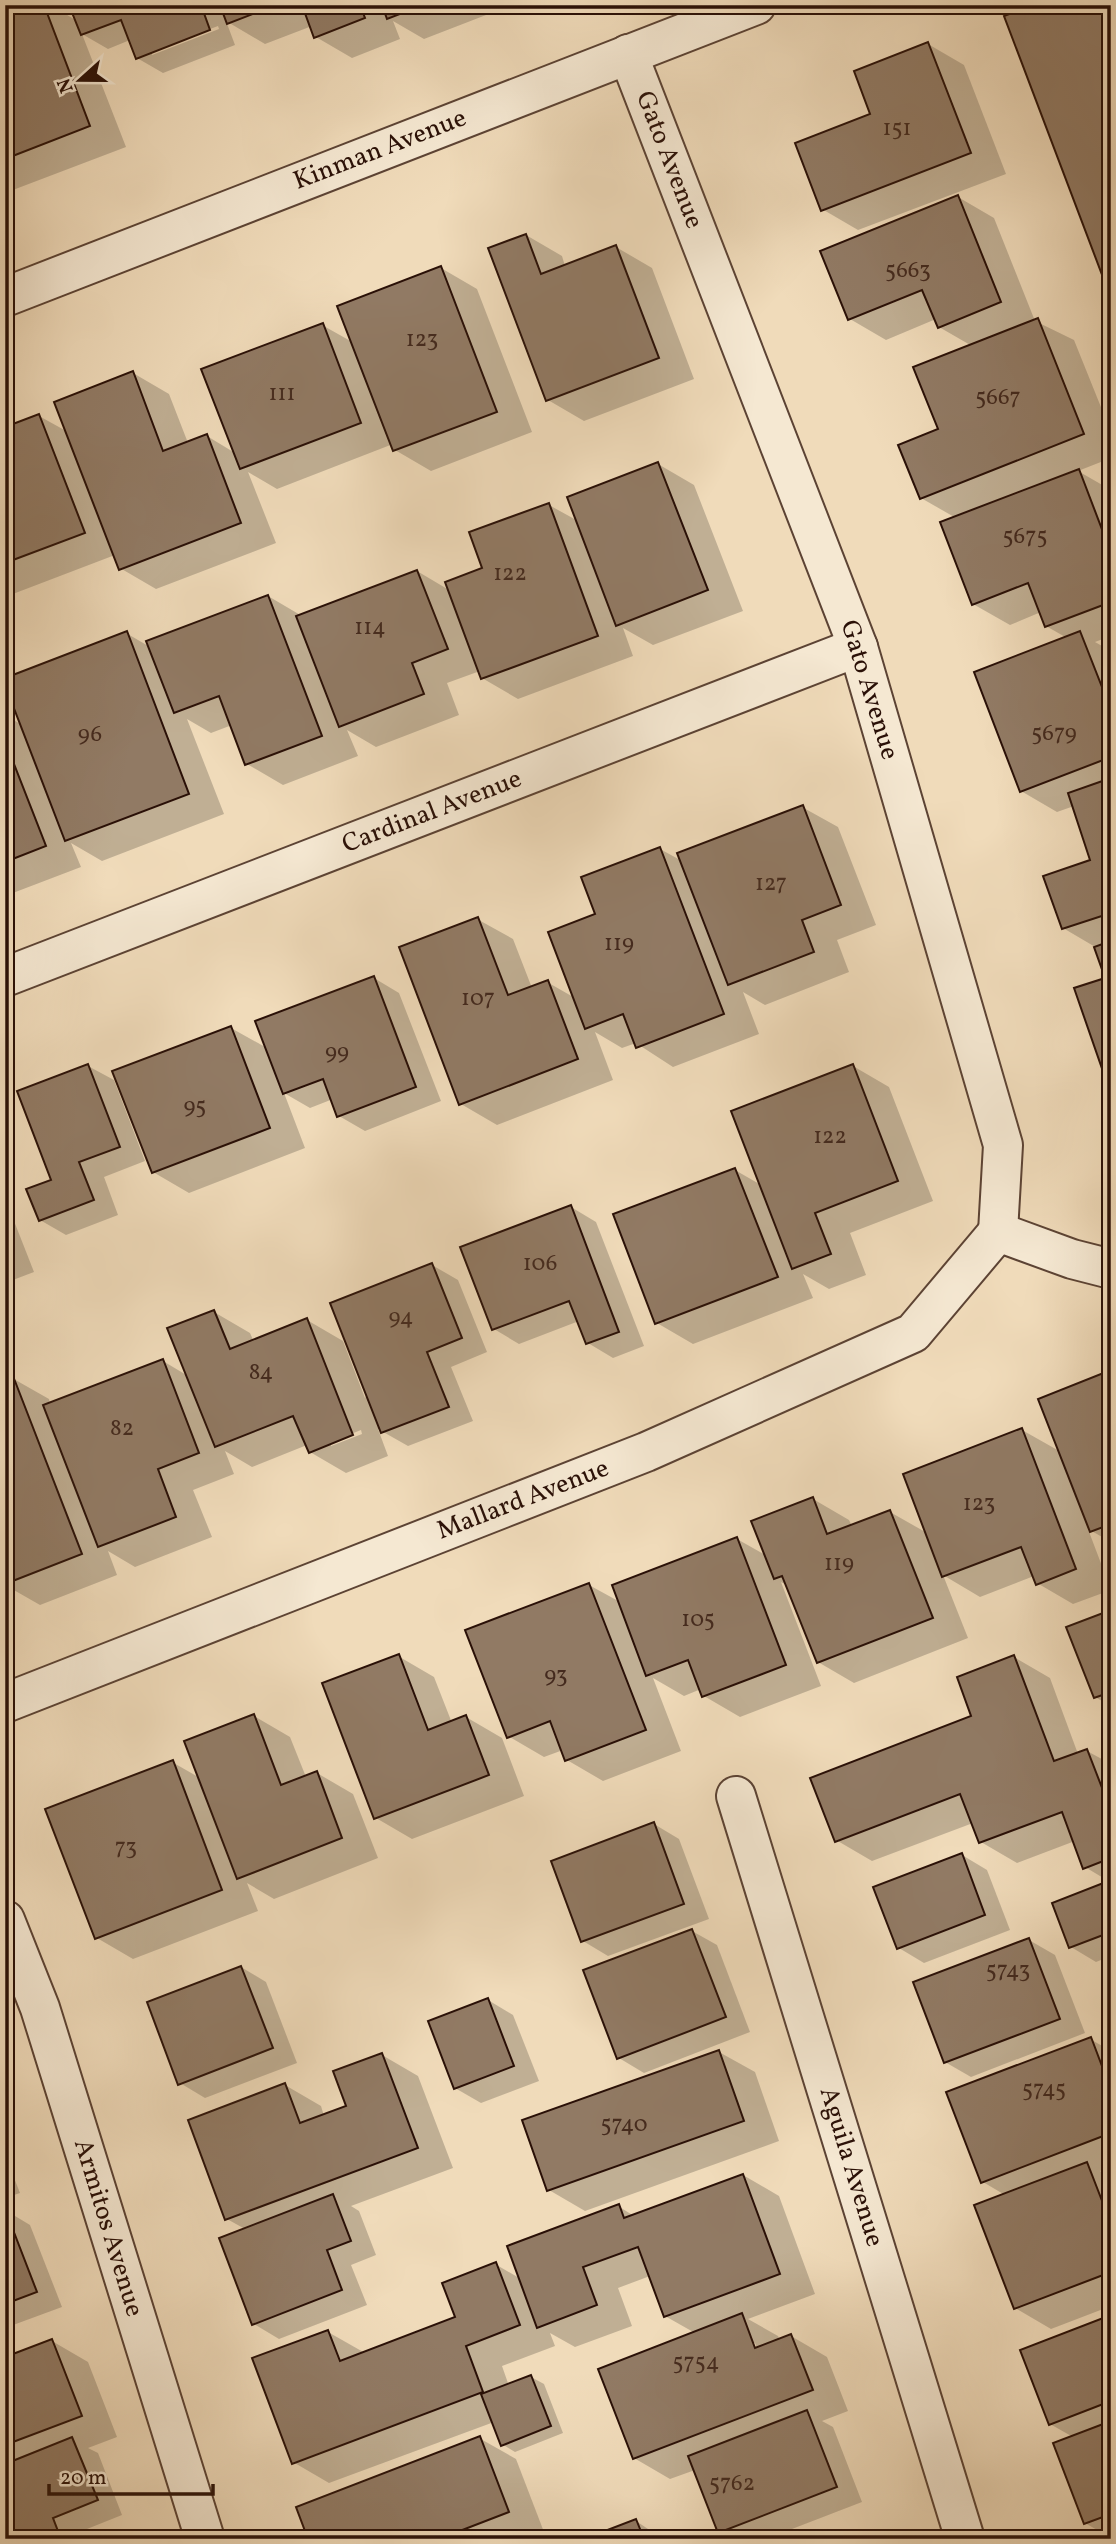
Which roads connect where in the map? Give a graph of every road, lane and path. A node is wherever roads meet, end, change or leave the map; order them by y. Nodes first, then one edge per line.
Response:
1 (756, 5) edge
2 (628, 54) junction
3 (5, 297) edge
4 (858, 647) junction
5 (5, 977) edge
6 (998, 1232) junction
7 (1111, 1269) edge
8 (5, 1703) edge
9 (736, 1796) dead end
10 (5, 1920) edge
11 (205, 2539) edge
12 (965, 2539) edge

1 - 2 street, Kinman Avenue
2 - 3 street, Kinman Avenue
2 - 4 street, Gato Avenue
4 - 5 street, Cardinal Avenue
4 - 6 street, Gato Avenue
6 - 7 street
6 - 8 street, Mallard Avenue
9 - 12 street, Aguila Avenue
10 - 11 street, Armitos Avenue

